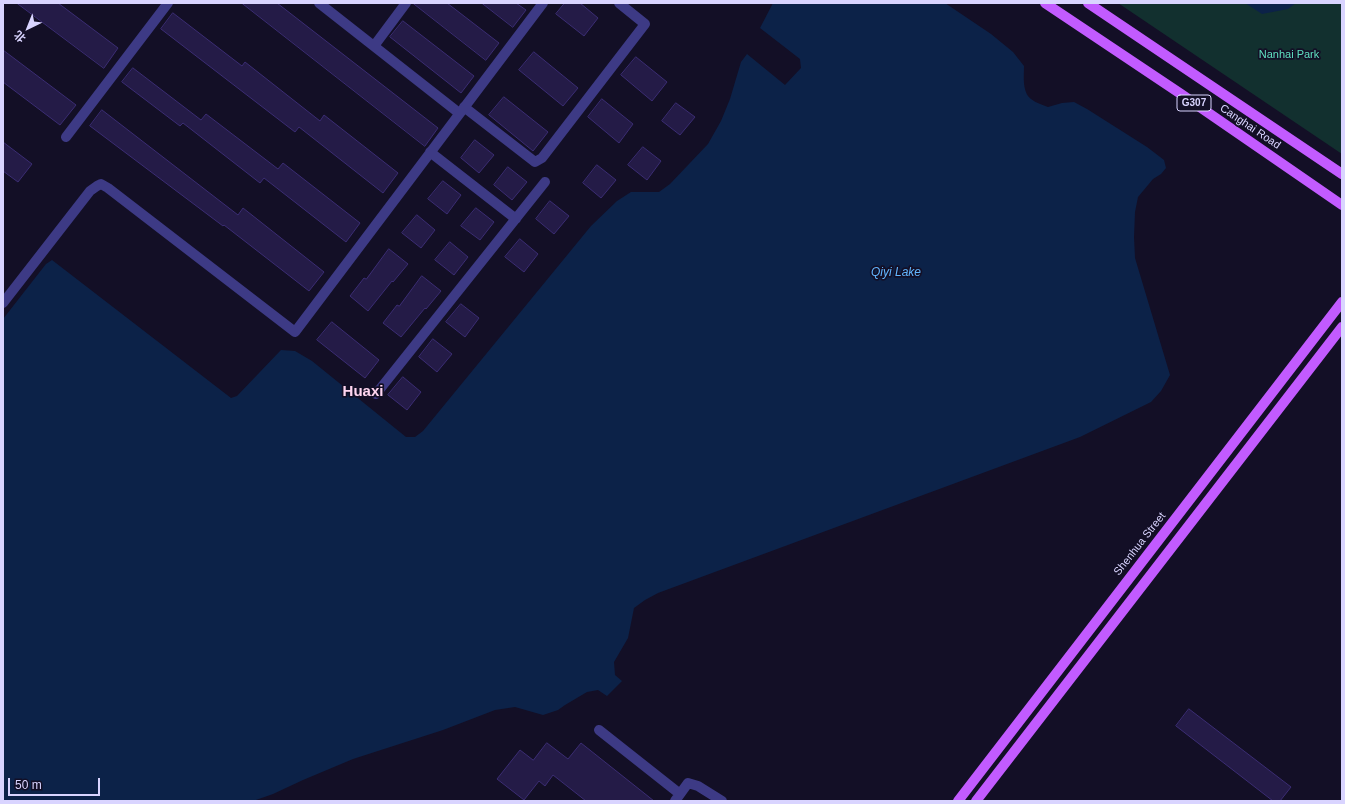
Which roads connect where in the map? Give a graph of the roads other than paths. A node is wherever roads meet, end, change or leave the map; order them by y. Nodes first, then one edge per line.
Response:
1 (168, 3) edge
2 (319, 3) edge
3 (406, 3) edge
4 (543, 3) edge
5 (619, 3) edge
6 (1045, 3) edge
7 (1088, 3) edge
8 (374, 46) junction
9 (462, 110) junction
10 (66, 137) dead end
11 (430, 152) junction
12 (1342, 174) edge
13 (545, 182) dead end
14 (1342, 205) edge
15 (516, 219) junction
16 (1342, 302) edge
17 (3, 303) edge
18 (1342, 327) edge
19 (376, 394) dead end
20 (599, 730) dead end
21 (678, 797) edge
22 (722, 801) edge
23 (958, 801) edge
24 (976, 801) edge

1 - 10 street
2 - 8 street
3 - 8 street
4 - 9 street
5 - 9 street
6 - 14 main road, Canghai Road / G307
7 - 12 main road, Canghai Road / G307
8 - 9 street
9 - 11 street
11 - 15 street
11 - 17 street
13 - 15 street
15 - 19 street
16 - 23 main road, Shenhua Street
18 - 24 main road
20 - 21 street
21 - 22 street

